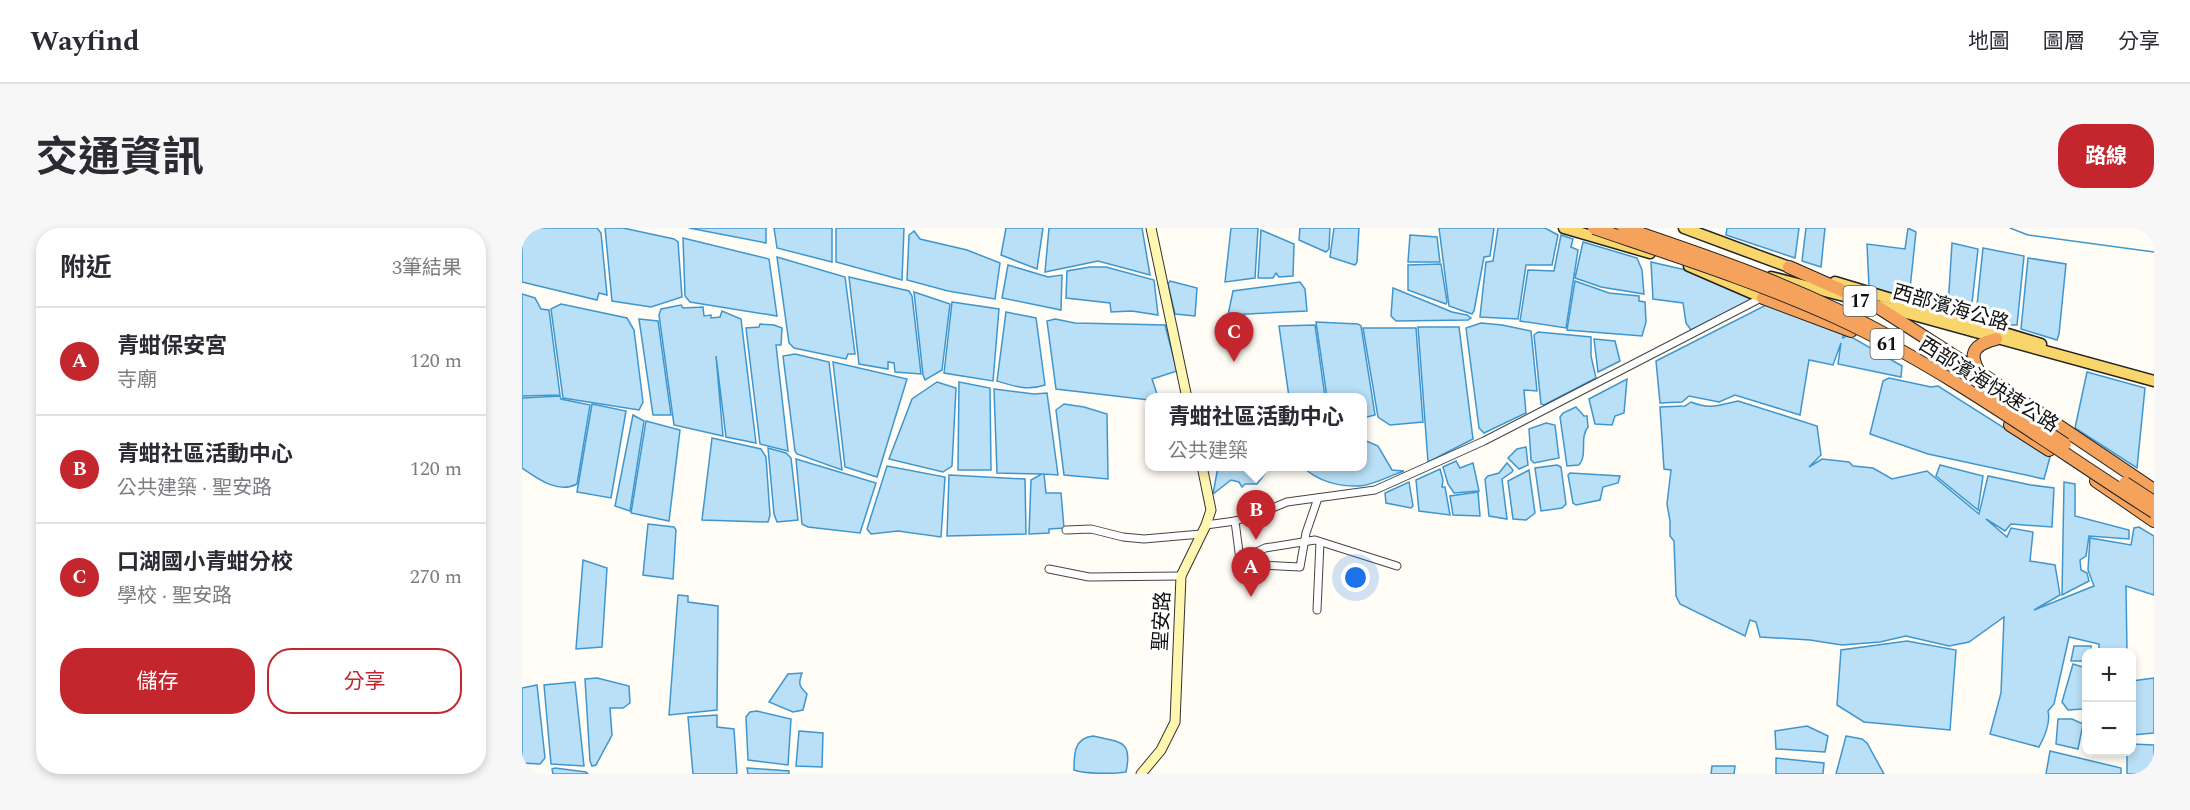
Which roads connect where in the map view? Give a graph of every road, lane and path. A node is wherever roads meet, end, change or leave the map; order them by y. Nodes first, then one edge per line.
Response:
1 (1151, 228) edge
2 (1563, 228) edge
3 (1594, 228) edge
4 (1624, 228) edge
5 (1684, 228) edge
6 (1686, 264) junction
7 (1789, 267) junction
8 (1779, 278) junction
9 (1763, 298) junction
10 (1873, 304) junction
11 (1996, 339) junction
12 (1979, 372) junction
13 (2154, 375) edge
14 (2154, 381) edge
15 (1186, 393) edge
16 (1203, 471) edge
17 (2154, 490) edge
18 (1318, 498) junction
19 (2154, 502) edge
20 (2154, 512) edge
21 (1235, 521) junction
22 (2154, 521) edge
23 (1203, 529) junction
24 (1066, 530) dead end
25 (1304, 542) junction
26 (1320, 542) junction
27 (1397, 566) dead end
28 (1240, 567) dead end
29 (1049, 569) dead end
30 (1181, 576) junction
31 (1317, 610) dead end
32 (1141, 774) edge

1 - 15 street
2 - 6 main road, 西部濱海公路 / 17
3 - 20 highway, 西部濱海快速公路 / 61, bridge
4 - 19 highway, 西部濱海快速公路 / 61, bridge
5 - 7 main road, 西部濱海公路 / 17
6 - 8 main road, 西部濱海公路 / 17
6 - 9 main road
7 - 8 street
7 - 10 highway
7 - 13 main road, 西部濱海公路 / 17
8 - 9 street
8 - 10 main road, 西部濱海公路 / 17
9 - 18 street
9 - 22 highway
10 - 11 main road, 西部濱海公路 / 17
10 - 12 highway
11 - 12 highway
11 - 14 main road, 西部濱海公路 / 17
12 - 17 highway
16 - 23 street, 聖安路
18 - 21 street
18 - 25 street
21 - 23 street
21 - 25 street
23 - 24 street
23 - 30 street, 聖安路
25 - 26 street
25 - 28 street
26 - 27 street
26 - 31 street
29 - 30 street
30 - 32 street, 聖安路

